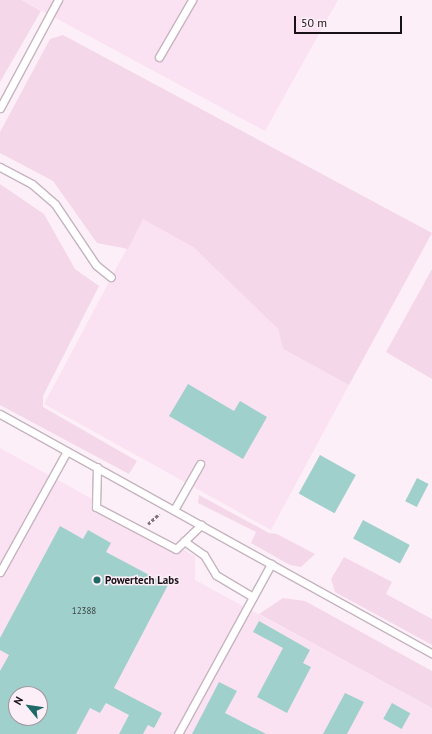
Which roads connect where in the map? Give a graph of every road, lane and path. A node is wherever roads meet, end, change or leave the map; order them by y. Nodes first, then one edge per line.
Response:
1 (58, 0) edge
2 (192, 0) edge
3 (159, 57) dead end
4 (0, 108) edge
5 (0, 167) edge
6 (111, 278) dead end
7 (0, 414) edge
8 (67, 451) junction
9 (200, 464) dead end
10 (97, 468) junction
11 (161, 503) junction
12 (174, 510) junction
13 (201, 525) junction
14 (140, 530) junction
15 (184, 541) junction
16 (271, 564) junction
17 (0, 572) edge
18 (253, 597) junction
19 (432, 653) edge
20 (178, 734) edge

1 - 4 lane
2 - 3 lane
5 - 6 lane
7 - 8 lane
8 - 10 lane
8 - 17 lane
9 - 12 lane
10 - 11 lane
10 - 14 lane
11 - 12 lane
11 - 14 path
12 - 13 lane
13 - 15 lane
13 - 16 lane
14 - 15 lane
15 - 18 lane
16 - 18 lane
16 - 19 lane
18 - 20 lane

